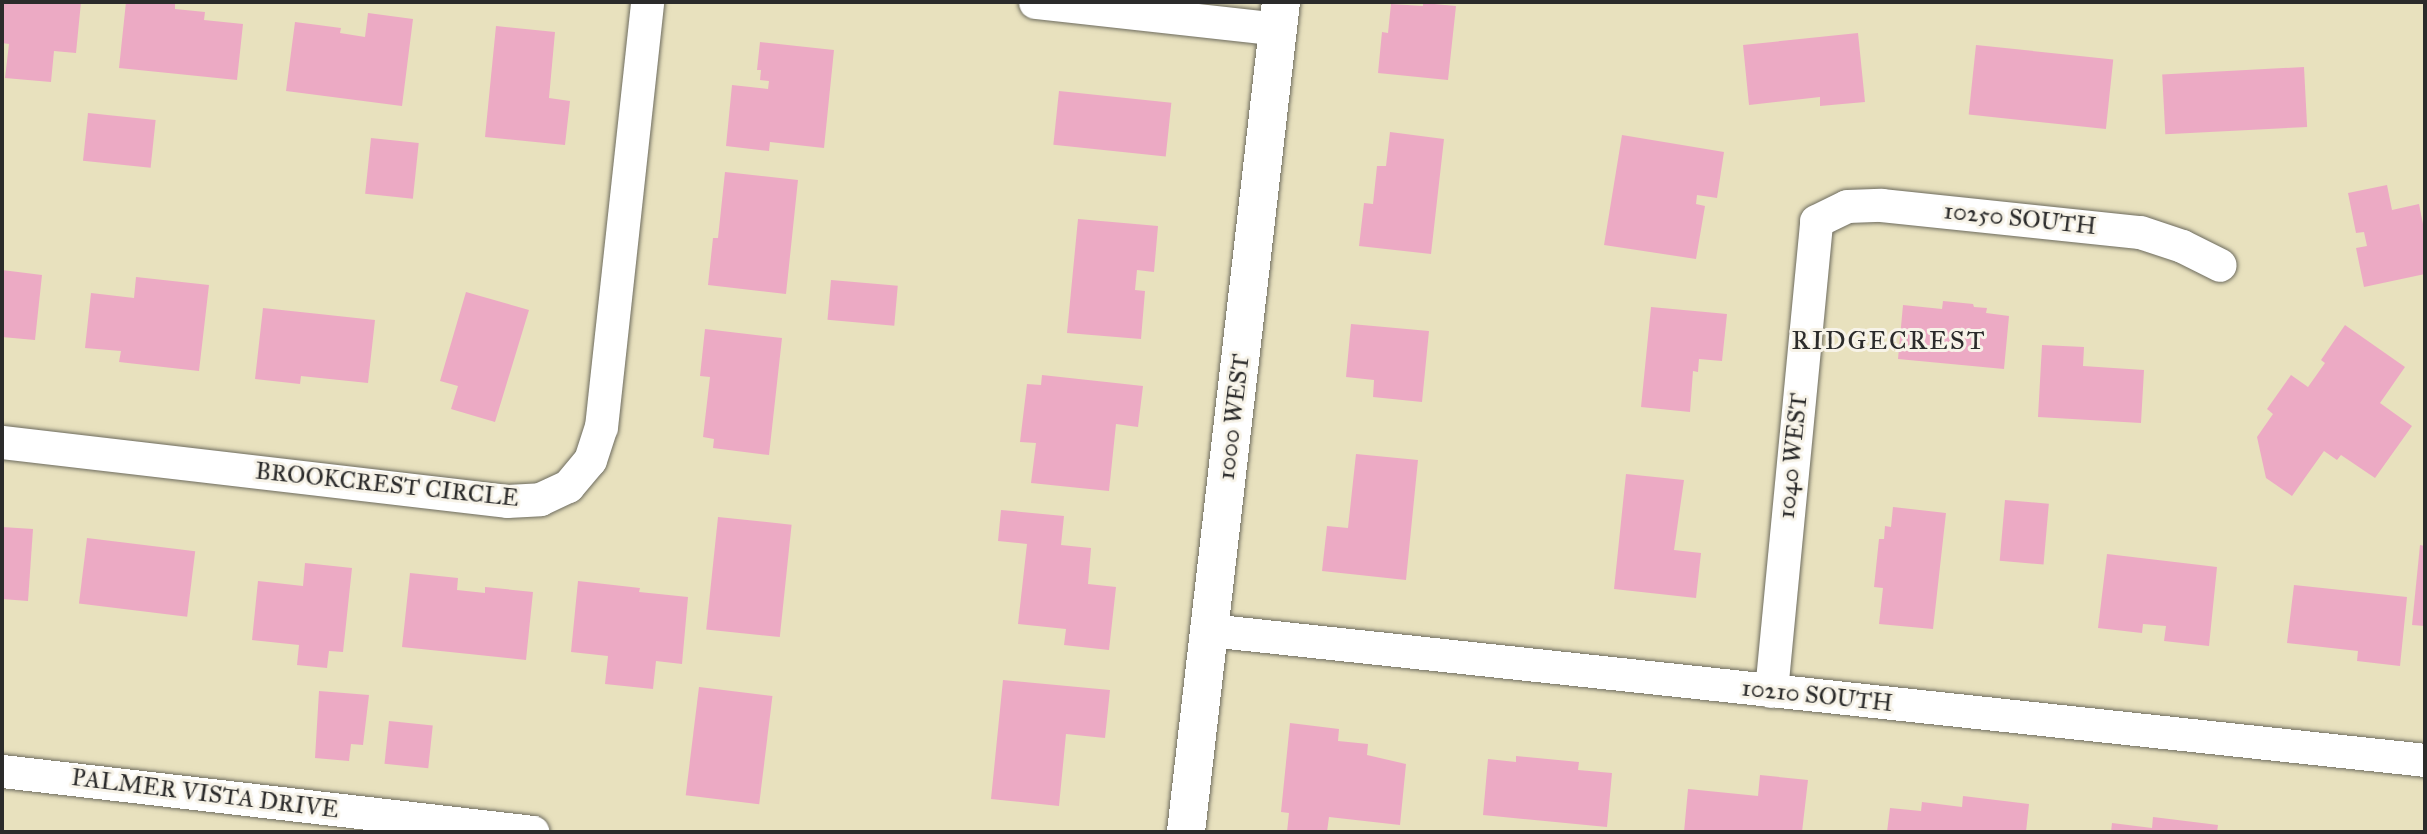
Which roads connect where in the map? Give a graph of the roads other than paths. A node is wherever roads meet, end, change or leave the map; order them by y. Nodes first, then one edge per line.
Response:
1 (647, 2) edge
2 (1035, 2) edge
3 (1280, 15) edge
4 (1816, 221) joint
5 (2220, 265) dead end
6 (2, 442) edge
7 (1209, 631) junction
8 (1771, 691) junction
9 (2425, 760) edge
10 (2, 771) edge
11 (533, 832) edge
12 (1186, 832) edge

1 - 6 street, BROOKCREST CIRCLE
2 - 3 street
3 - 7 street, 1000 WEST
4 - 5 street, 10250 SOUTH
4 - 8 street, 1040 WEST
7 - 8 street, 10210 SOUTH
7 - 12 street, 1000 WEST
8 - 9 street, 10210 SOUTH
10 - 11 street, PALMER VISTA DRIVE

